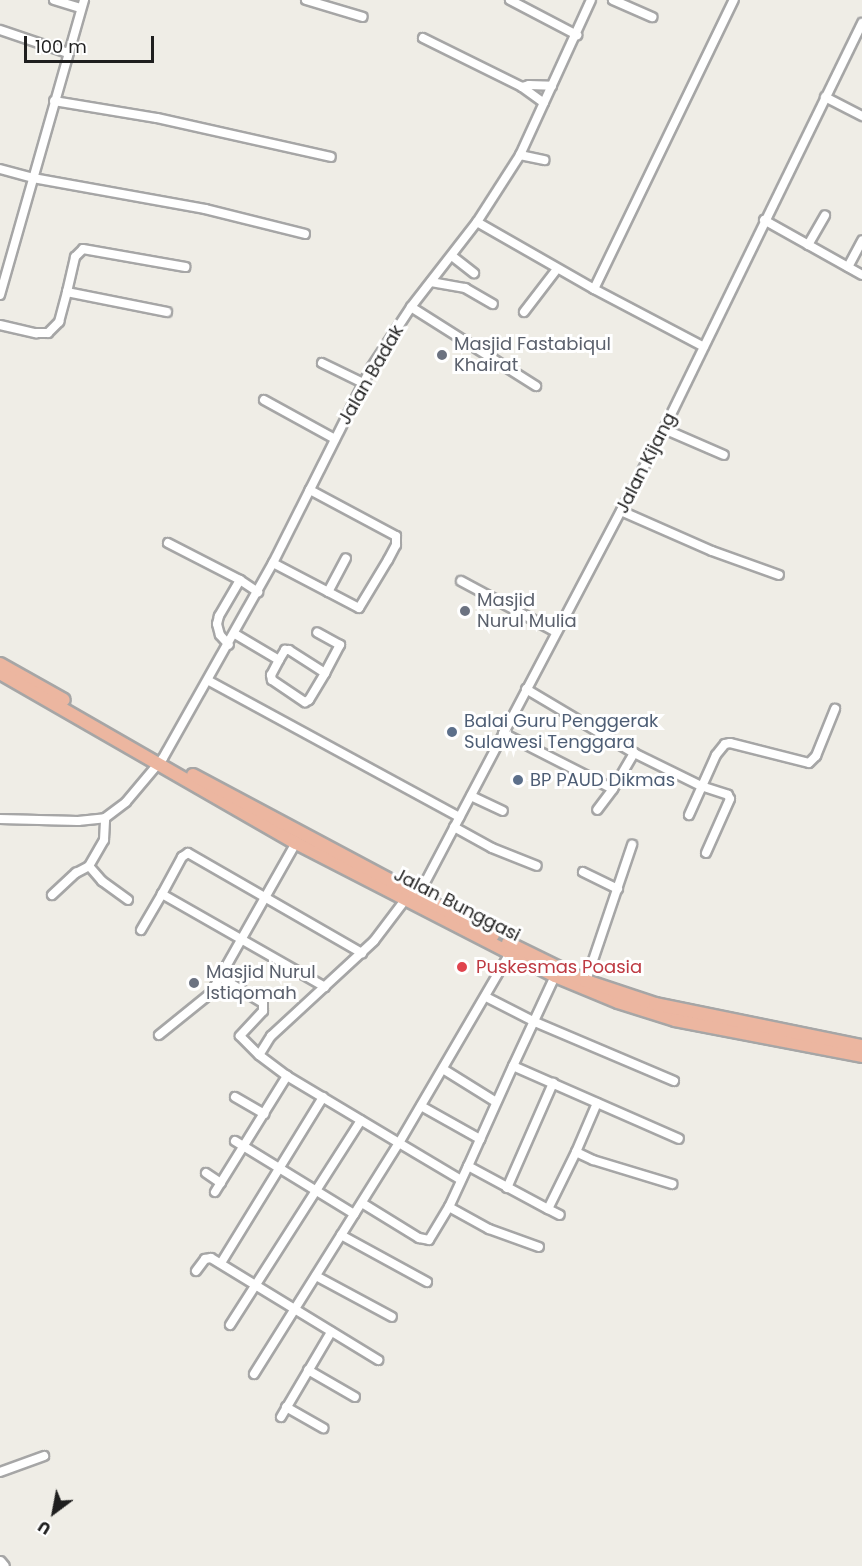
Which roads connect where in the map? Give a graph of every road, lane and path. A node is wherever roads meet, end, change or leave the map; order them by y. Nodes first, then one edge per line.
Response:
1 (54, 0) edge
2 (306, 0) edge
3 (510, 0) edge
4 (591, 0) edge
5 (613, 0) edge
6 (734, 0) edge
7 (82, 4) edge
8 (363, 17) dead end
9 (652, 17) dead end
10 (862, 23) edge
11 (0, 30) edge
12 (860, 34) edge
13 (577, 35) junction
14 (423, 38) dead end
15 (68, 53) junction
16 (552, 86) junction
17 (522, 87) junction
18 (825, 97) junction
19 (54, 101) junction
20 (544, 103) junction
21 (862, 116) edge
22 (520, 155) junction
23 (331, 157) dead end
24 (544, 160) dead end
25 (0, 169) edge
26 (33, 178) junction
27 (825, 216) dead end
28 (764, 220) junction
29 (477, 222) junction
30 (305, 234) dead end
31 (862, 241) edge
32 (808, 245) junction
33 (452, 256) junction
34 (185, 267) dead end
35 (848, 267) junction
36 (557, 269) junction
37 (474, 273) dead end
38 (862, 275) edge
39 (431, 282) junction
40 (594, 289) junction
41 (67, 292) junction
42 (0, 296) edge
43 (493, 304) dead end
44 (411, 307) junction
45 (167, 312) dead end
46 (524, 312) dead end
47 (0, 325) edge
48 (704, 347) junction
49 (322, 363) dead end
50 (363, 383) junction
51 (536, 386) dead end
52 (264, 400) dead end
53 (664, 429) junction
54 (335, 439) junction
55 (724, 455) dead end
56 (310, 490) junction
57 (621, 511) junction
58 (168, 543) dead end
59 (346, 558) dead end
60 (273, 564) junction
61 (779, 575) dead end
62 (240, 580) junction
63 (461, 581) dead end
64 (258, 592) junction
65 (328, 592) junction
66 (317, 632) dead end
67 (556, 632) junction
68 (235, 634) junction
69 (229, 645) junction
70 (279, 660) junction
71 (0, 664) edge
72 (0, 673) edge
73 (325, 673) junction
74 (208, 681) junction
75 (526, 689) junction
76 (835, 710) dead end
77 (503, 733) junction
78 (634, 753) junction
79 (160, 761) junction
80 (701, 786) junction
81 (613, 789) junction
82 (471, 796) junction
83 (597, 810) dead end
84 (503, 811) dead end
85 (689, 815) dead end
86 (460, 817) junction
87 (105, 818) junction
88 (0, 819) edge
89 (454, 827) junction
90 (296, 843) junction
91 (632, 844) dead end
92 (706, 853) dead end
93 (89, 866) junction
94 (537, 866) dead end
95 (583, 872) dead end
96 (618, 889) junction
97 (52, 894) dead end
98 (162, 894) junction
99 (266, 896) junction
100 (418, 896) junction
101 (128, 900) dead end
102 (405, 900) junction
103 (141, 930) dead end
104 (487, 936) junction
105 (243, 938) junction
106 (362, 953) junction
107 (510, 953) junction
108 (555, 976) junction
109 (220, 977) junction
110 (586, 981) junction
111 (325, 987) junction
112 (486, 997) junction
113 (693, 1018) junction
114 (535, 1022) junction
115 (159, 1035) dead end
116 (792, 1038) junction
117 (862, 1046) edge
118 (259, 1055) junction
119 (862, 1056) edge
120 (513, 1066) junction
121 (443, 1069) junction
122 (287, 1076) junction
123 (674, 1081) dead end
124 (553, 1083) junction
125 (235, 1097) dead end
126 (323, 1097) junction
127 (496, 1102) junction
128 (597, 1103) junction
129 (422, 1106) junction
130 (264, 1114) junction
131 (361, 1120) junction
132 (480, 1139) junction
133 (679, 1139) dead end
134 (234, 1141) dead end
135 (399, 1143) junction
136 (243, 1146) junction
137 (576, 1152) junction
138 (468, 1166) junction
139 (281, 1169) junction
140 (206, 1173) dead end
141 (460, 1180) junction
142 (221, 1183) junction
143 (672, 1184) dead end
144 (507, 1188) junction
145 (316, 1191) junction
146 (215, 1192) dead end
147 (362, 1203) junction
148 (449, 1207) junction
149 (548, 1209) junction
150 (354, 1214) junction
151 (560, 1215) dead end
152 (341, 1235) junction
153 (539, 1247) dead end
154 (221, 1263) junction
155 (196, 1271) dead end
156 (316, 1276) junction
157 (427, 1282) dead end
158 (255, 1286) junction
159 (294, 1310) junction
160 (393, 1317) dead end
161 (230, 1324) dead end
162 (331, 1332) junction
163 (378, 1360) dead end
164 (308, 1370) junction
165 (254, 1374) dead end
166 (355, 1397) dead end
167 (286, 1407) junction
168 (281, 1417) dead end
169 (323, 1428) dead end
170 (44, 1455) dead end
171 (0, 1472) edge
172 (0, 1561) edge
173 (4, 1566) edge

1 - 7 street
2 - 8 street
3 - 13 street
4 - 13 street, Jalan Badak
5 - 9 street
6 - 40 street
7 - 15 street
10 - 12 street, Jalan Kijang
11 - 15 street
12 - 18 street, Jalan Kijang
13 - 16 street, Jalan Badak
14 - 17 street
15 - 19 street
16 - 17 street
16 - 20 street, Jalan Badak
17 - 20 street
18 - 21 street
18 - 28 street, Jalan Kijang
19 - 23 street
19 - 26 street
20 - 22 street, Jalan Badak
22 - 24 street
22 - 29 street, Jalan Badak
25 - 26 street
26 - 30 street
26 - 42 street
27 - 32 street
28 - 32 street
28 - 48 street, Jalan Kijang
29 - 33 street, Jalan Badak
29 - 36 street
31 - 35 street
32 - 35 street
33 - 37 street
33 - 39 street, Jalan Badak
34 - 41 street
35 - 38 street
36 - 40 street
36 - 46 street
39 - 43 street
39 - 44 street, Jalan Badak
40 - 48 street
41 - 45 street
41 - 47 street
44 - 50 street, Jalan Badak
44 - 51 street
48 - 53 street, Jalan Kijang
49 - 50 street
50 - 54 street, Jalan Badak
52 - 54 street
53 - 55 street
53 - 57 street, Jalan Kijang
54 - 56 street, Jalan Badak
56 - 60 street, Jalan Badak
56 - 65 street
57 - 61 street
57 - 67 street, Jalan Kijang
58 - 62 street
59 - 65 street
60 - 64 street, Jalan Badak
60 - 65 street
62 - 64 street
62 - 69 street
63 - 67 street
64 - 68 street, Jalan Badak
66 - 73 street
67 - 75 street, Jalan Kijang
68 - 69 street, Jalan Badak
68 - 70 street
69 - 74 street, Jalan Badak
70 - 73 street
70 - 73 street
71 - 79 highway
72 - 79 highway
74 - 79 street, Jalan Badak
74 - 86 street
75 - 77 street, Jalan Kijang
75 - 78 street
76 - 80 street
77 - 81 street
77 - 82 street, Jalan Kijang
78 - 80 street
78 - 81 street
79 - 87 street, Jalan Badak
79 - 90 highway, Jalan Bunggasi
79 - 100 highway, Jalan Bunggasi
80 - 85 street
80 - 92 street
81 - 83 street
82 - 84 street
82 - 86 street, Jalan Kijang
86 - 89 street, Jalan Kijang
87 - 88 street
87 - 93 street
89 - 94 street
89 - 100 street, Jalan Kijang
90 - 99 street
90 - 102 highway, Jalan Bunggasi
91 - 96 street
93 - 97 street
93 - 101 street
95 - 96 street
96 - 110 street
98 - 99 street
98 - 103 street
98 - 105 street
99 - 105 street
99 - 106 street
100 - 104 highway, Jalan Bunggasi
102 - 104 highway, Jalan Bunggasi
102 - 106 street
104 - 107 highway, Jalan Bunggasi
104 - 110 highway, Jalan Bunggasi
105 - 109 street
105 - 111 street
106 - 111 street
107 - 108 highway, Jalan Bunggasi
107 - 112 street
108 - 113 highway, Jalan Bunggasi
108 - 114 street
109 - 115 street
109 - 118 street
110 - 113 highway, Jalan Bunggasi
111 - 118 street
112 - 114 street
112 - 121 street
113 - 116 highway, Jalan Bunggasi
114 - 120 street
114 - 123 street
116 - 117 highway, Jalan Bunggasi
116 - 119 highway, Jalan Bunggasi
118 - 122 street
120 - 124 street
120 - 127 street
121 - 127 street
121 - 129 street
122 - 126 street
122 - 130 street
124 - 128 street
124 - 144 street
125 - 130 street
126 - 131 street
126 - 139 street
127 - 132 street
128 - 133 street
128 - 137 street
129 - 132 street
129 - 135 street
130 - 136 street
131 - 135 street
131 - 145 street
132 - 138 street
134 - 136 street
135 - 141 street
135 - 147 street
136 - 139 street
136 - 142 street
137 - 143 street
137 - 149 street
138 - 141 street
138 - 144 street
139 - 145 street
139 - 154 street
140 - 142 street
141 - 148 street
142 - 146 street
144 - 149 street
145 - 150 street
145 - 158 street
147 - 148 street
147 - 150 street
148 - 153 street
149 - 151 street
150 - 152 street
152 - 156 street
152 - 157 street
154 - 155 street
154 - 158 street
156 - 159 street
156 - 160 street
158 - 159 street
158 - 161 street
159 - 162 street
159 - 165 street
162 - 163 street
162 - 164 street
164 - 166 street
164 - 167 street
167 - 168 street
167 - 169 street
170 - 171 street
172 - 173 street

